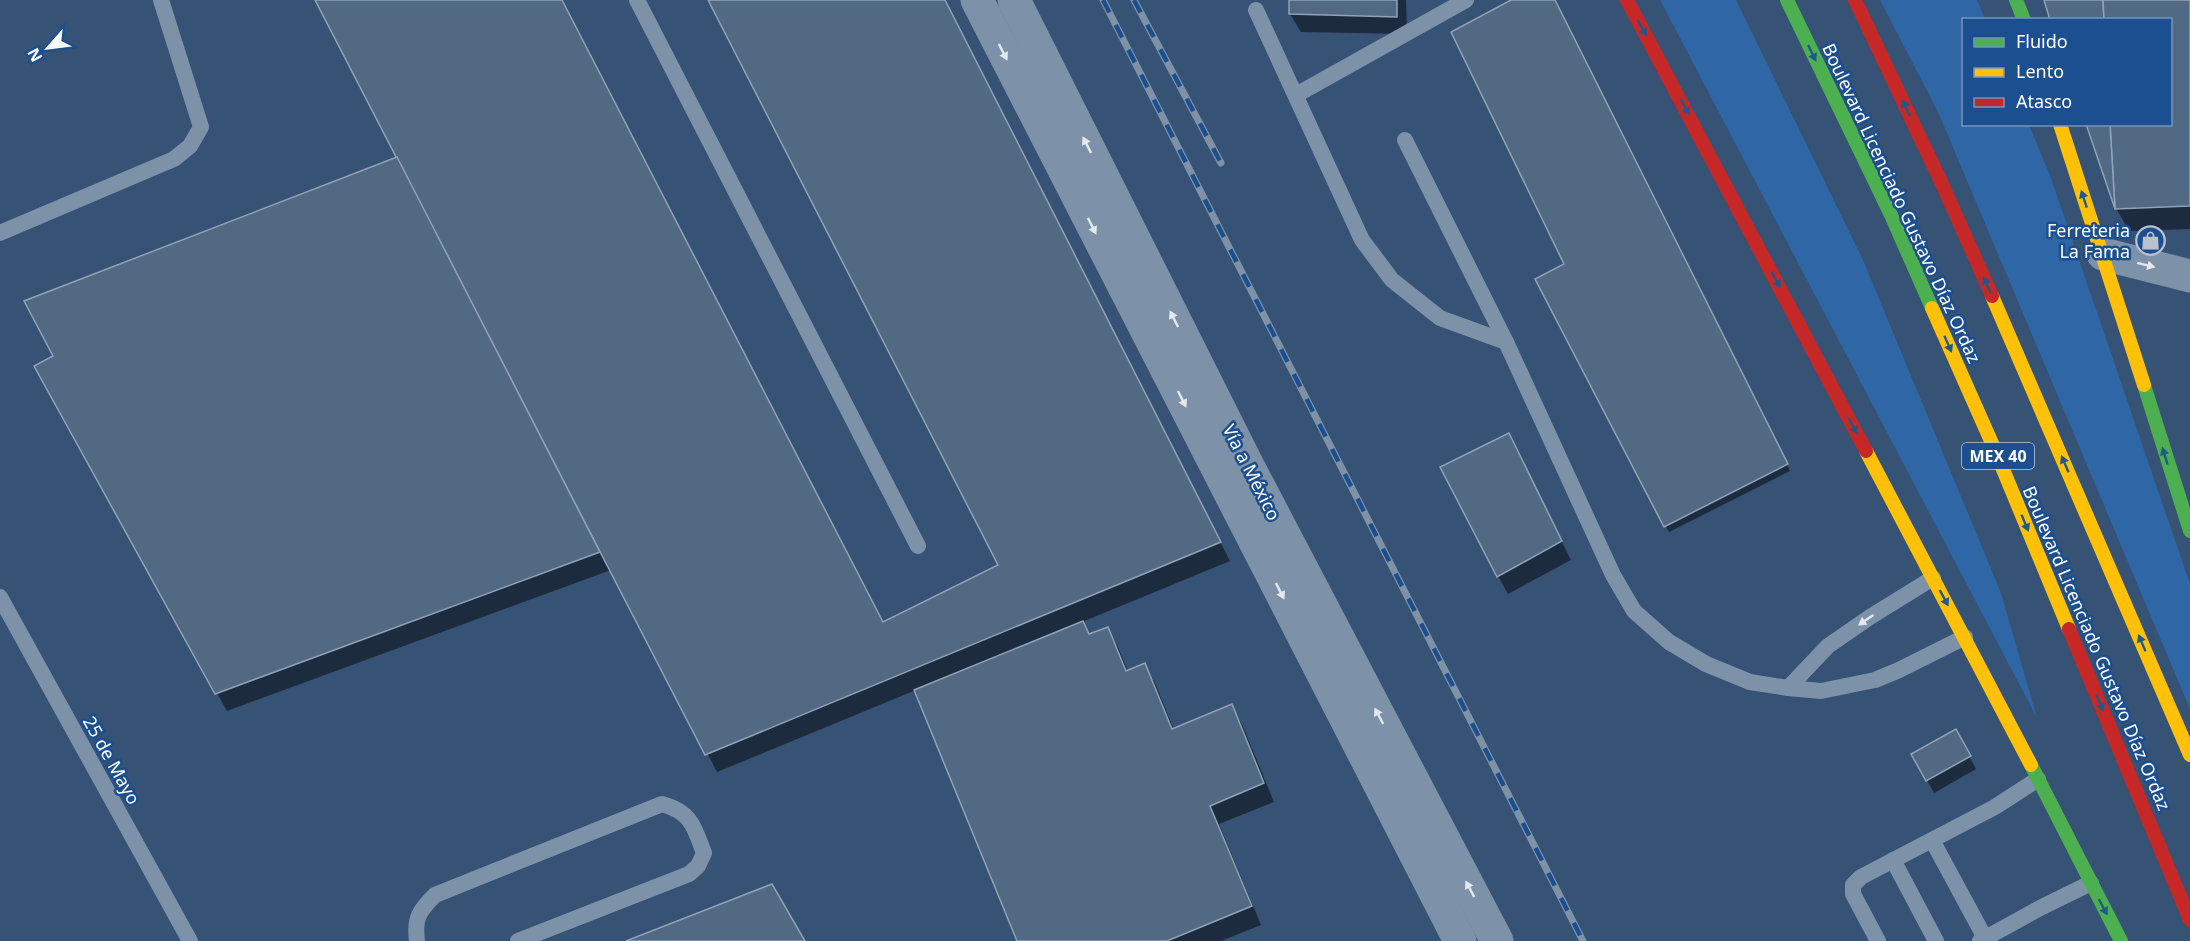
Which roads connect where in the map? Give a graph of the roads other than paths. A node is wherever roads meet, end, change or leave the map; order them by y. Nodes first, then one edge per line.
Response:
1 (161, 0) edge
2 (637, 0) edge
3 (977, 0) edge
4 (1014, 0) edge
5 (1466, 0) edge
6 (1626, 0) edge
7 (1787, 0) edge
8 (1855, 0) edge
9 (2016, 0) edge
10 (1256, 10) dead end
11 (2023, 18) edge
12 (1296, 95) junction
13 (2061, 126) edge
14 (1406, 140) dead end
15 (0, 233) edge
16 (2103, 254) junction
17 (2190, 276) edge
18 (1506, 342) junction
19 (2172, 478) junction
20 (2190, 495) edge
21 (2190, 531) edge
22 (918, 546) dead end
23 (1276, 550) junction
24 (1933, 578) junction
25 (0, 597) edge
26 (1965, 637) junction
27 (1788, 688) junction
28 (1381, 754) junction
29 (2190, 754) edge
30 (2038, 779) junction
31 (1932, 840) junction
32 (1893, 860) junction
33 (2091, 883) junction
34 (2190, 920) edge
35 (1982, 940) edge
36 (190, 941) edge
37 (417, 941) edge
38 (518, 941) edge
39 (1460, 941) edge
40 (1497, 941) edge
41 (1878, 941) edge
42 (1936, 941) edge
43 (2121, 941) edge

1 - 15 lane
2 - 22 lane
3 -> 23 street
23 -> 4 street, Vía a México
5 - 12 lane
6 -> 24 main road
7 -> 34 main road, Boulevard Licenciado Gustavo Díaz Ordaz / MEX 40
29 -> 8 main road, MEX 40
9 - 11 main road
10 - 12 lane
12 - 18 lane
16 -> 13 main road
14 - 18 lane
16 -> 17 street
19 -> 16 main road
18 - 27 lane
19 - 20 lane
19 - 21 main road
23 - 28 street
24 -> 26 main road
24 -> 27 lane
25 - 36 lane, 25 de Mayo
26 - 27 lane
26 - 30 main road
28 - 39 street
40 -> 28 street
30 - 31 lane
30 - 33 main road
31 - 32 lane
31 - 35 lane
32 - 41 lane
32 - 42 lane
33 - 35 lane
33 -> 43 main road
37 - 38 lane

